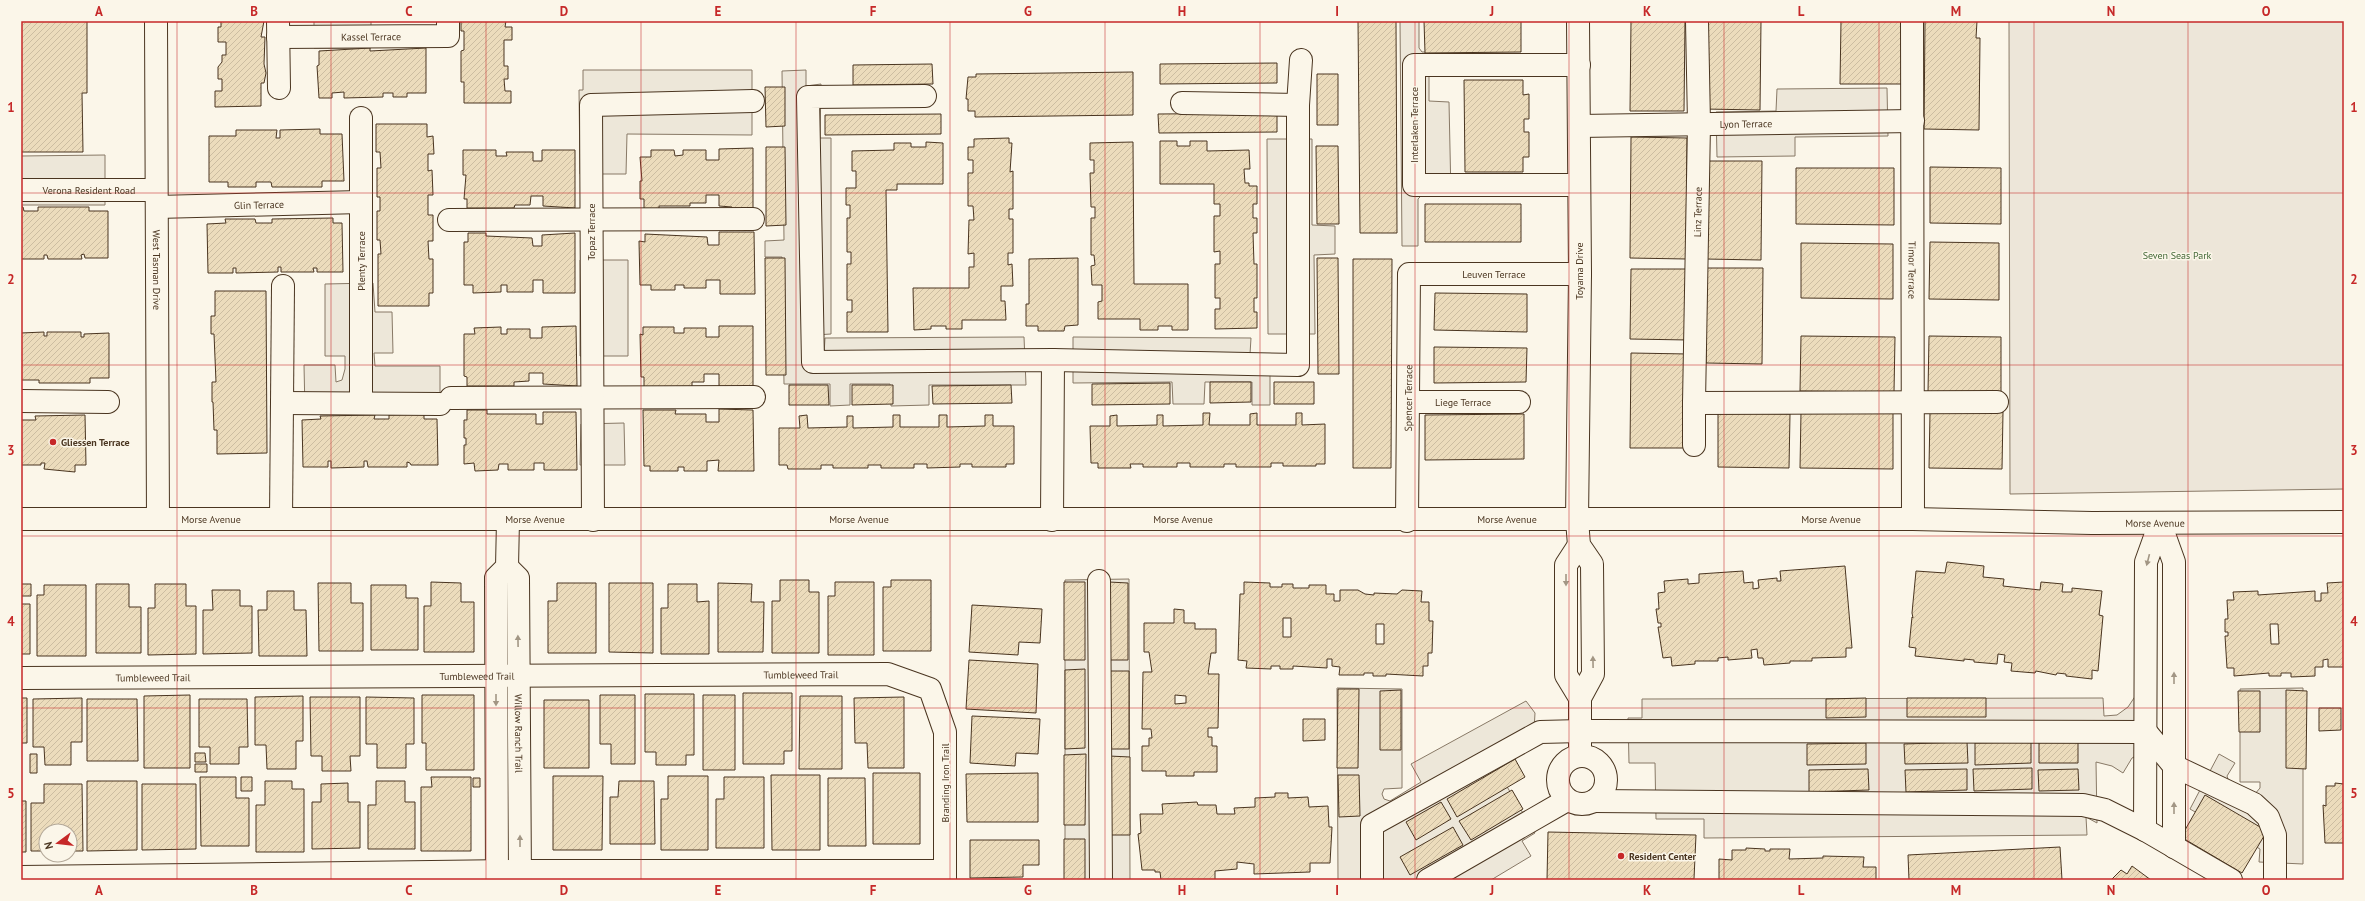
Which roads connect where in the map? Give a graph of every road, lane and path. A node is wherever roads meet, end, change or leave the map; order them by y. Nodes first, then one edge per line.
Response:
1 (156, 21) edge
2 (448, 21) edge
3 (1578, 21) edge
4 (1697, 21) edge
5 (1912, 21) edge
6 (278, 29) edge
7 (1301, 60) dead end
8 (1579, 65) junction
9 (279, 88) dead end
10 (924, 96) dead end
11 (753, 101) dead end
12 (1182, 103) dead end
13 (1298, 105) junction
14 (361, 118) dead end
15 (1913, 121) junction
16 (1699, 124) junction
17 (1579, 126) junction
18 (1579, 184) junction
19 (21, 190) edge
20 (156, 199) junction
21 (361, 202) junction
22 (753, 219) dead end
23 (449, 220) dead end
24 (591, 220) junction
25 (1409, 274) joint
26 (1580, 274) junction
27 (283, 286) dead end
28 (1053, 360) junction
29 (754, 397) dead end
30 (592, 398) junction
31 (21, 401) edge
32 (108, 402) dead end
33 (1408, 402) junction
34 (1519, 402) dead end
35 (1913, 402) junction
36 (1997, 402) dead end
37 (282, 403) junction
38 (1694, 403) junction
39 (361, 404) junction
40 (1694, 445) dead end
41 (158, 519) junction
42 (281, 519) junction
43 (1913, 519) junction
44 (21, 520) edge
45 (508, 520) junction
46 (593, 520) junction
47 (1052, 520) junction
48 (1577, 520) junction
49 (1407, 521) junction
50 (2344, 522) edge
51 (2160, 523) junction
52 (507, 567) junction
53 (1099, 581) dead end
54 (496, 676) junction
55 (519, 676) junction
56 (21, 678) edge
57 (930, 689) joint
58 (1581, 730) junction
59 (2146, 732) junction
60 (1580, 756) junction
61 (2174, 766) junction
62 (1567, 800) junction
63 (1594, 801) junction
64 (2145, 830) junction
65 (2174, 847) junction
66 (945, 875) edge
67 (497, 876) edge
68 (520, 876) edge
69 (21, 878) edge
70 (1101, 880) edge
71 (1372, 880) edge
72 (1428, 880) edge
73 (2231, 880) edge
74 (2275, 880) edge

1 - 20 street, West Tasman Drive
2 - 6 street, Kassel Terrace
3 - 8 street, Toyama Drive
4 - 16 street, Linz Terrace
5 - 15 street, Timor Terrace
6 - 9 street, Kassel Terrace
7 - 13 street
8 - 17 street, Toyama Drive
8 - 18 street, Interlaken Terrace
10 - 28 street
11 - 24 street, Topaz Terrace
12 - 13 street
13 - 28 street
14 - 21 street, Plenty Terrace
15 - 16 street, Lyon Terrace
15 - 35 street, Timor Terrace
16 - 17 street, Lyon Terrace
16 - 38 street, Linz Terrace
17 - 18 street, Toyama Drive
18 - 26 street, Toyama Drive
19 - 20 street, Verona Resident Road
20 - 21 street, Glin Terrace
20 - 41 street, West Tasman Drive
21 - 39 street, Plenty Terrace
22 - 24 street
23 - 24 street
24 - 30 street, Topaz Terrace
25 - 26 street, Leuven Terrace
25 - 33 street, Spencer Terrace
26 - 48 street, Toyama Drive
27 - 37 street
28 - 47 street
29 - 30 street
30 - 39 street
30 - 46 street, Topaz Terrace
31 - 32 street
33 - 34 street, Liege Terrace
33 - 49 street, Spencer Terrace
35 - 36 street
35 - 38 street
35 - 43 street, Timor Terrace
37 - 39 street
37 - 42 street
38 - 40 street, Linz Terrace
41 - 42 street, Morse Avenue
41 - 44 street, Morse Avenue
42 - 45 street, Morse Avenue
43 - 48 street, Morse Avenue
43 - 51 street, Morse Avenue
45 - 46 street, Morse Avenue
45 - 52 street
46 - 47 street, Morse Avenue
47 - 49 street, Morse Avenue
48 - 49 street, Morse Avenue
48 - 58 street, Toyama Drive
50 - 51 street, Morse Avenue
51 -> 59 street
61 -> 51 street
52 - 54 street
55 -> 52 street, Willow Ranch Trail
53 - 70 street
54 - 55 street, Tumbleweed Trail
54 - 56 street, Tumbleweed Trail
54 -> 67 street
55 - 57 street, Tumbleweed Trail
68 -> 55 street, Willow Ranch Trail
57 - 66 street, Branding Iron Trail
58 - 59 street
58 - 60 street
58 - 71 street
59 - 61 street
59 - 64 street
60 - 62 street
60 - 63 street
65 -> 61 street
61 - 74 street
62 - 63 street
62 - 72 street
63 - 64 street
64 - 65 street
65 - 73 street
66 - 68 street
67 - 68 street
67 - 69 street

